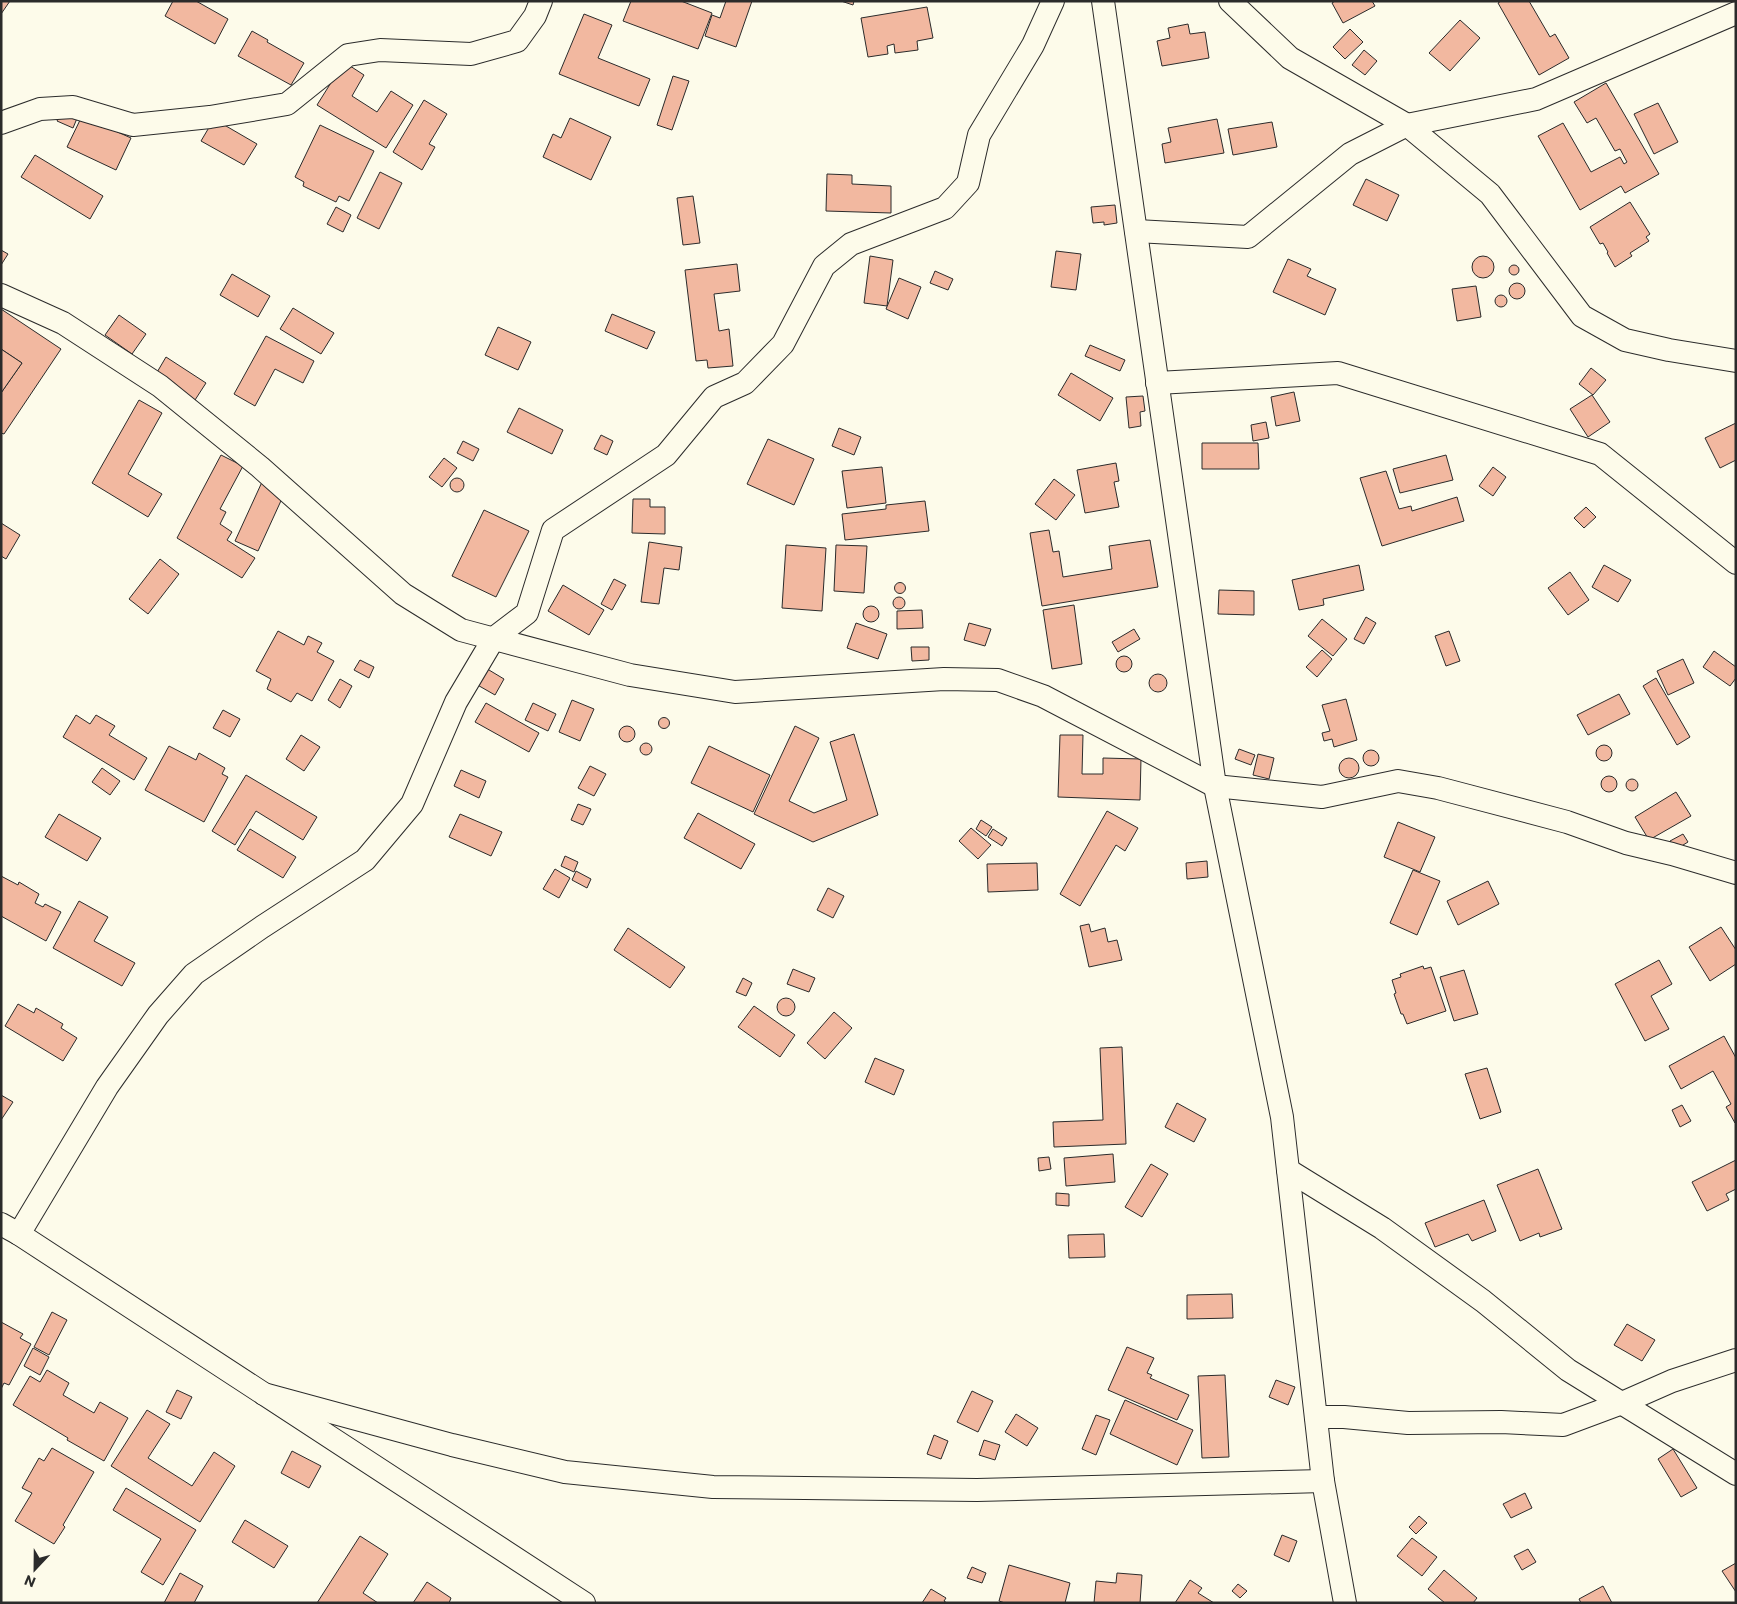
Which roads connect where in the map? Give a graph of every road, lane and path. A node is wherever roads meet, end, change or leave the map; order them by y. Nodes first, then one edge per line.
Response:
1 (541, 1) edge
2 (1052, 1) edge
3 (1103, 1) edge
4 (1230, 1) edge
5 (1736, 14) edge
6 (1, 123) edge
7 (1407, 125) junction
8 (1136, 231) junction
9 (1, 295) edge
10 (1736, 361) edge
11 (1157, 383) junction
12 (1736, 563) edge
13 (494, 638) junction
14 (1216, 786) junction
15 (1736, 873) edge
16 (1288, 1170) junction
17 (10, 1229) edge
18 (1736, 1360) edge
19 (264, 1394) junction
20 (1622, 1404) junction
21 (1316, 1417) junction
22 (1736, 1474) edge
23 (1323, 1481) junction
24 (584, 1603) edge
25 (1344, 1603) edge

1 - 6 street
2 - 13 street
3 - 8 street
4 - 7 street
5 - 7 street
7 - 8 street
7 - 10 street
8 - 11 street
9 - 13 street
11 - 12 street
11 - 14 street
13 - 14 street
13 - 17 street
14 - 15 street
14 - 16 street
16 - 20 street
16 - 21 street
17 - 19 street
18 - 20 street
19 - 23 street
19 - 24 street
20 - 21 street
20 - 22 street
21 - 23 street
23 - 25 street

